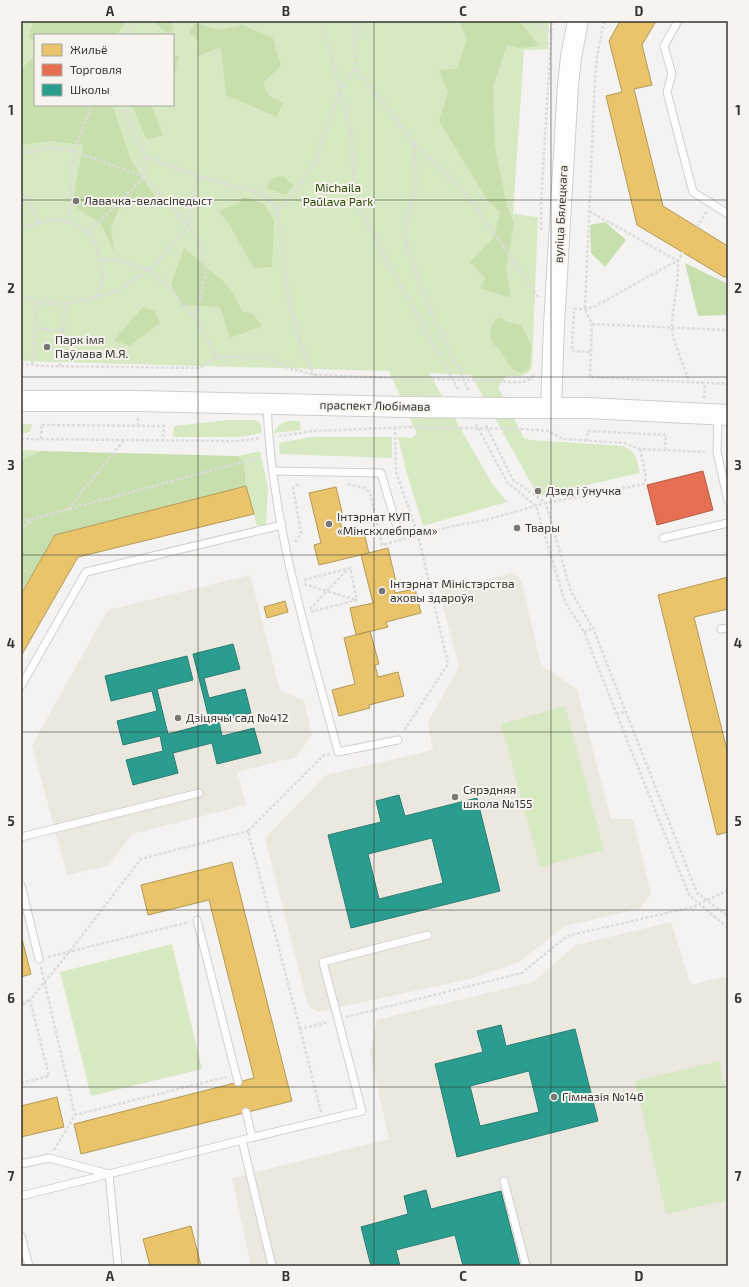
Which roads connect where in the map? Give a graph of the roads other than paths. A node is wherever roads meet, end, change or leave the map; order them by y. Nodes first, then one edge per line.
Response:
1 (578, 21) edge
2 (678, 21) edge
3 (728, 214) edge
4 (21, 401) edge
5 (267, 403) junction
6 (551, 408) junction
7 (723, 414) edge
8 (272, 471) junction
9 (728, 501) edge
10 (728, 523) edge
11 (282, 525) junction
12 (397, 527) dead end
13 (663, 538) dead end
14 (21, 686) edge
15 (398, 740) road end
16 (199, 793) dead end
17 (21, 837) edge
18 (21, 885) edge
19 (196, 920) road end
20 (428, 935) dead end
21 (40, 959) road end
22 (237, 1079) road end
23 (246, 1112) dead end
24 (252, 1137) junction
25 (242, 1140) junction
26 (21, 1164) edge
27 (109, 1174) junction
28 (504, 1181) dead end
29 (21, 1196) edge
30 (21, 1236) edge
31 (29, 1266) edge
32 (118, 1266) edge
33 (272, 1266) edge
34 (526, 1266) edge

1 - 6 main road, вуліца Бялецкага
2 - 3 lane
4 - 5 main road, праспект Любімава
5 - 6 main road, праспект Любімава, bridge
5 - 8 lane
6 - 7 main road, праспект Любімава
7 - 9 lane
8 - 11 lane
8 - 12 lane
10 - 13 lane
11 - 14 lane
11 - 15 lane
16 - 17 lane
18 - 21 lane
19 - 22 lane
20 - 24 lane
23 - 24 lane
24 - 25 lane
25 - 27 lane
25 - 33 lane
26 - 27 lane
27 - 29 lane
27 - 32 lane
28 - 34 lane
30 - 31 lane

